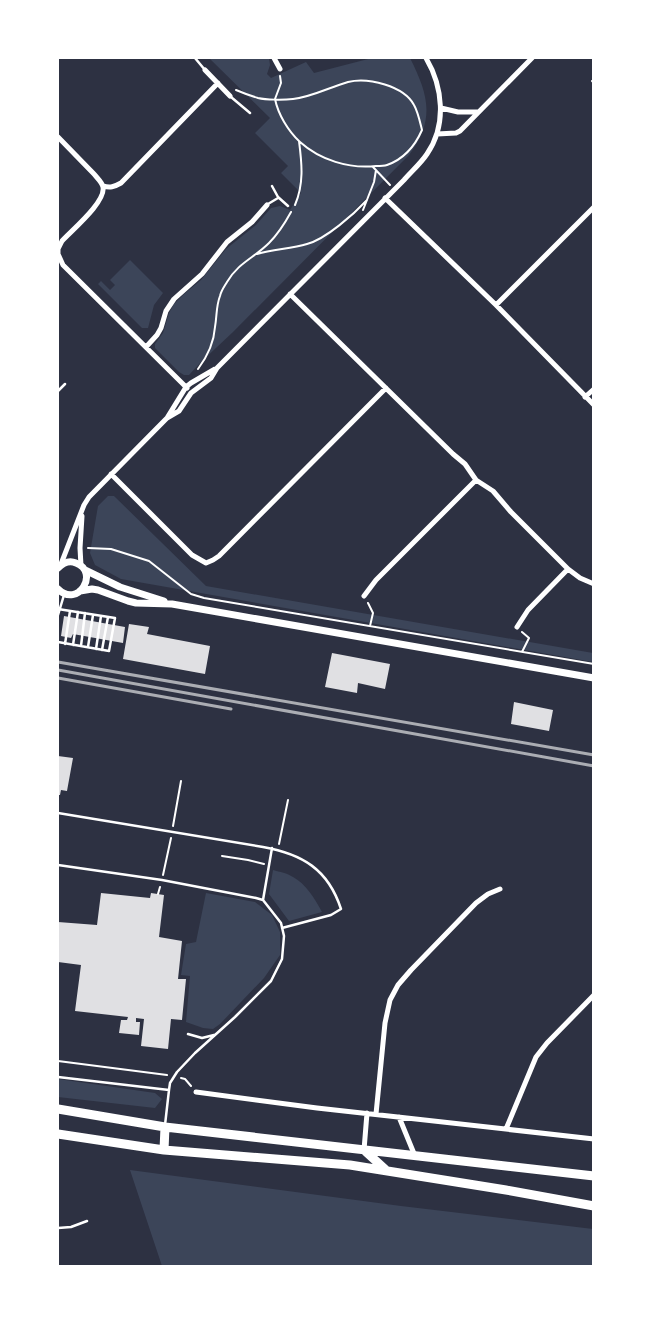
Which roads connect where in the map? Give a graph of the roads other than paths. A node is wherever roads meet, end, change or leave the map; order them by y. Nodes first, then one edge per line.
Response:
1 (195, 58) edge
2 (274, 58) edge
3 (426, 58) edge
4 (532, 58) edge
5 (280, 69) road end
6 (205, 70) joint
7 (218, 83) junction
8 (230, 96) joint
9 (441, 108) junction
10 (478, 112) junction
11 (250, 114) dead end
12 (437, 134) junction
13 (58, 138) edge
14 (103, 186) junction
15 (272, 186) dead end
16 (278, 197) junction
17 (385, 198) junction
18 (267, 205) joint
19 (288, 206) dead end
20 (594, 207) edge
21 (58, 249) edge
22 (58, 254) edge
23 (290, 294) junction
24 (496, 305) junction
25 (146, 347) junction
26 (217, 368) junction
27 (64, 384) dead end
28 (186, 387) junction
29 (386, 388) junction
30 (594, 389) edge
31 (58, 391) edge
32 (191, 393) junction
33 (585, 397) junction
34 (594, 405) edge
35 (167, 418) junction
36 (111, 474) junction
37 (476, 480) junction
38 (82, 511) junction
39 (59, 566) edge
40 (83, 568) junction
41 (568, 569) junction
42 (594, 584) edge
43 (60, 591) edge
44 (80, 591) junction
45 (364, 596) road end
46 (172, 604) junction
47 (59, 609) edge
48 (70, 611) junction
49 (78, 612) junction
50 (85, 613) junction
51 (58, 615) edge
52 (93, 615) junction
53 (101, 616) junction
54 (108, 617) junction
55 (517, 627) road end
56 (58, 642) edge
57 (65, 644) junction
58 (73, 645) junction
59 (81, 646) junction
60 (88, 648) junction
61 (96, 649) junction
62 (102, 650) junction
63 (594, 678) edge
64 (58, 813) edge
65 (272, 848) junction
66 (58, 865) edge
67 (500, 889) dead end
68 (263, 900) junction
69 (282, 928) junction
70 (594, 995) edge
71 (188, 1034) dead end
72 (216, 1035) junction
73 (58, 1077) edge
74 (169, 1090) junction
75 (196, 1092) road end
76 (58, 1109) edge
77 (367, 1113) junction
78 (376, 1114) junction
79 (399, 1117) junction
80 (165, 1127) junction
81 (506, 1129) junction
82 (58, 1134) edge
83 (594, 1140) edge
84 (164, 1150) junction
85 (364, 1150) junction
86 (414, 1156) junction
87 (388, 1171) junction
88 (594, 1176) edge
89 (594, 1206) edge
90 (87, 1221) dead end
91 (58, 1228) edge

1 - 6 lane
2 - 5 street
3 - 9 street
4 - 10 street
6 - 7 street
7 - 8 street
7 - 14 street
8 - 11 lane
9 - 10 street
9 - 12 street
10 - 12 street
12 - 17 street
13 - 14 street
14 - 21 street
15 - 16 lane
16 - 18 lane
16 - 19 lane
17 - 23 street
17 - 24 street
18 - 25 street
20 - 24 street
21 - 22 street
22 - 25 street
23 - 26 street
23 - 29 street
24 - 33 street
25 - 28 street
26 - 28 street
26 - 32 street
27 - 31 lane
28 - 32 street
28 - 35 street
29 - 36 street
29 - 37 street
30 - 33 street
32 - 35 street
33 - 34 street
35 - 36 street
36 - 38 street
37 - 41 street
37 - 45 street
38 - 39 street
38 - 40 street
39 - 40 street
40 - 44 street
40 - 46 street
41 - 42 street
41 - 55 street
43 - 44 street
43 - 47 lane
44 - 46 street
46 - 63 street
47 - 48 lane
47 - 51 lane
48 - 49 lane
48 - 57 lane
49 - 50 lane
49 - 58 lane
50 - 52 lane
50 - 59 lane
52 - 53 lane
52 - 60 lane
53 - 54 lane
53 - 61 lane
54 - 62 lane
54 - 62 lane
56 - 57 lane
57 - 58 lane
58 - 59 lane
59 - 60 lane
60 - 61 lane
61 - 62 lane
64 - 65 lane
65 - 68 lane
65 - 69 lane
66 - 68 lane
67 - 78 street
68 - 69 lane
69 - 72 lane
70 - 81 street
71 - 72 lane
72 - 74 lane
73 - 74 lane
74 - 80 lane
75 - 77 street
76 - 80 highway
77 - 78 street
77 - 85 street
78 - 79 street
79 - 81 street
79 - 86 street
80 - 84 highway
80 - 85 highway
81 - 83 street
82 - 84 highway
84 - 87 highway
85 - 86 highway
85 - 87 highway
86 - 88 highway
87 - 89 highway
90 - 91 lane

